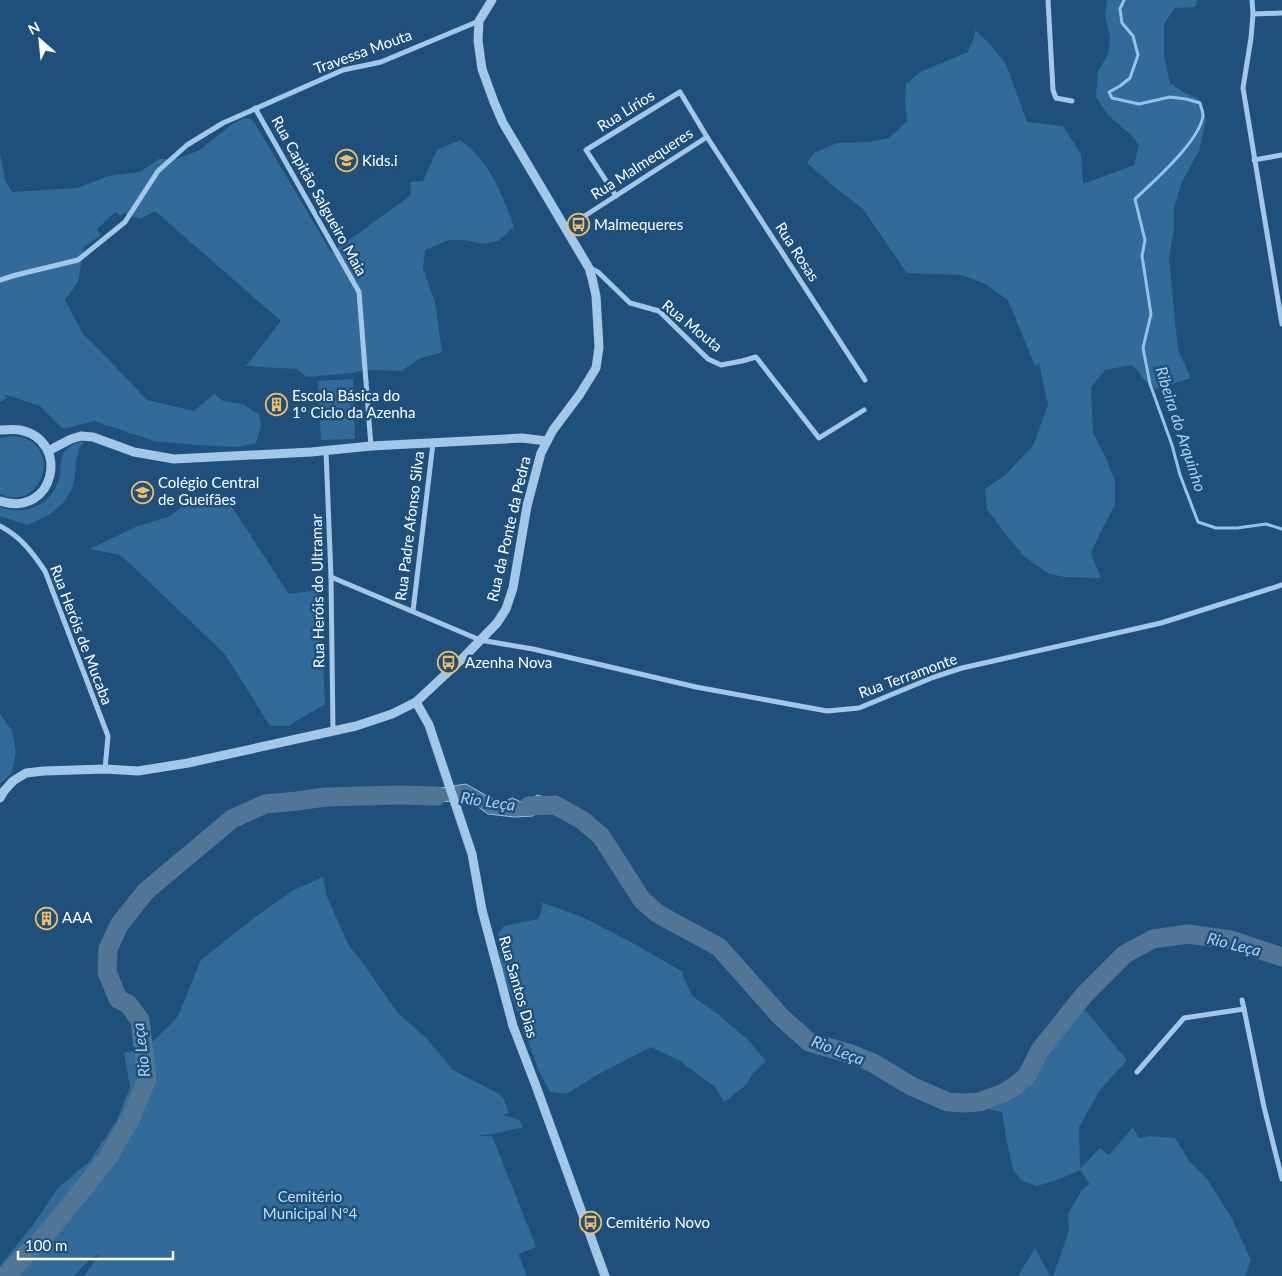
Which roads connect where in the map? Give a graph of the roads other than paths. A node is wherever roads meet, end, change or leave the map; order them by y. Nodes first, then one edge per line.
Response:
1 (492, 0) edge
2 (1048, 0) edge
3 (1252, 0) edge
4 (1253, 14) junction
5 (1282, 14) edge
6 (479, 21) junction
7 (1072, 101) dead end
8 (256, 108) junction
9 (707, 137) junction
10 (1282, 155) edge
11 (1254, 160) junction
12 (616, 196) junction
13 (566, 228) junction
14 (589, 268) junction
15 (0, 280) edge
16 (1282, 324) edge
17 (865, 380) dead end
18 (864, 410) dead end
19 (0, 430) edge
20 (547, 441) junction
21 (433, 443) junction
22 (371, 446) junction
23 (48, 451) junction
24 (326, 451) junction
25 (0, 501) edge
26 (0, 526) edge
27 (331, 577) junction
28 (1282, 585) edge
29 (413, 611) junction
30 (480, 640) junction
31 (416, 702) junction
32 (333, 731) junction
33 (105, 770) junction
34 (0, 798) edge
35 (1242, 1000) dead end
36 (1244, 1010) junction
37 (1137, 1072) dead end
38 (1282, 1179) edge
39 (605, 1276) edge

1 - 6 street
2 - 7 street
3 - 4 street
4 - 5 street
4 - 11 street
6 - 8 street, Travessa Mouta
6 - 13 street, Rua da Ponte da Pedra
8 - 15 street, Travessa Mouta
8 - 22 street, Rua Capitão Salgueiro Maia
9 - 12 street, Rua Malmequeres
9 - 12 street, Rua Lírios
9 - 17 street, Rua Rosas
10 - 11 street
11 - 16 street
12 - 13 street, Rua Malmequeres
13 - 14 street, Rua da Ponte da Pedra
14 - 18 street, Rua Mouta
14 - 20 street, Rua da Ponte da Pedra
19 - 23 street
20 - 21 street
20 - 30 street, Rua da Ponte da Pedra
21 - 22 street
21 - 29 street, Rua Padre Afonso Silva
22 - 24 street
23 - 24 street
23 - 25 street
24 - 27 street, Rua Heróis do Ultramar
26 - 33 street, Rua Heróis de Mucaba
27 - 29 street, Rua Terramonte
27 - 32 street, Rua Heróis do Ultramar
28 - 30 street, Rua Terramonte
29 - 30 street, Rua Terramonte
30 - 31 street, Rua da Ponte da Pedra
31 - 32 street, Rua da Ponte da Pedra
31 - 39 street, Rua Santos Dias
32 - 33 street, Rua da Ponte da Pedra
33 - 34 street, Rua da Ponte da Pedra
35 - 36 street
36 - 37 street
36 - 38 street

